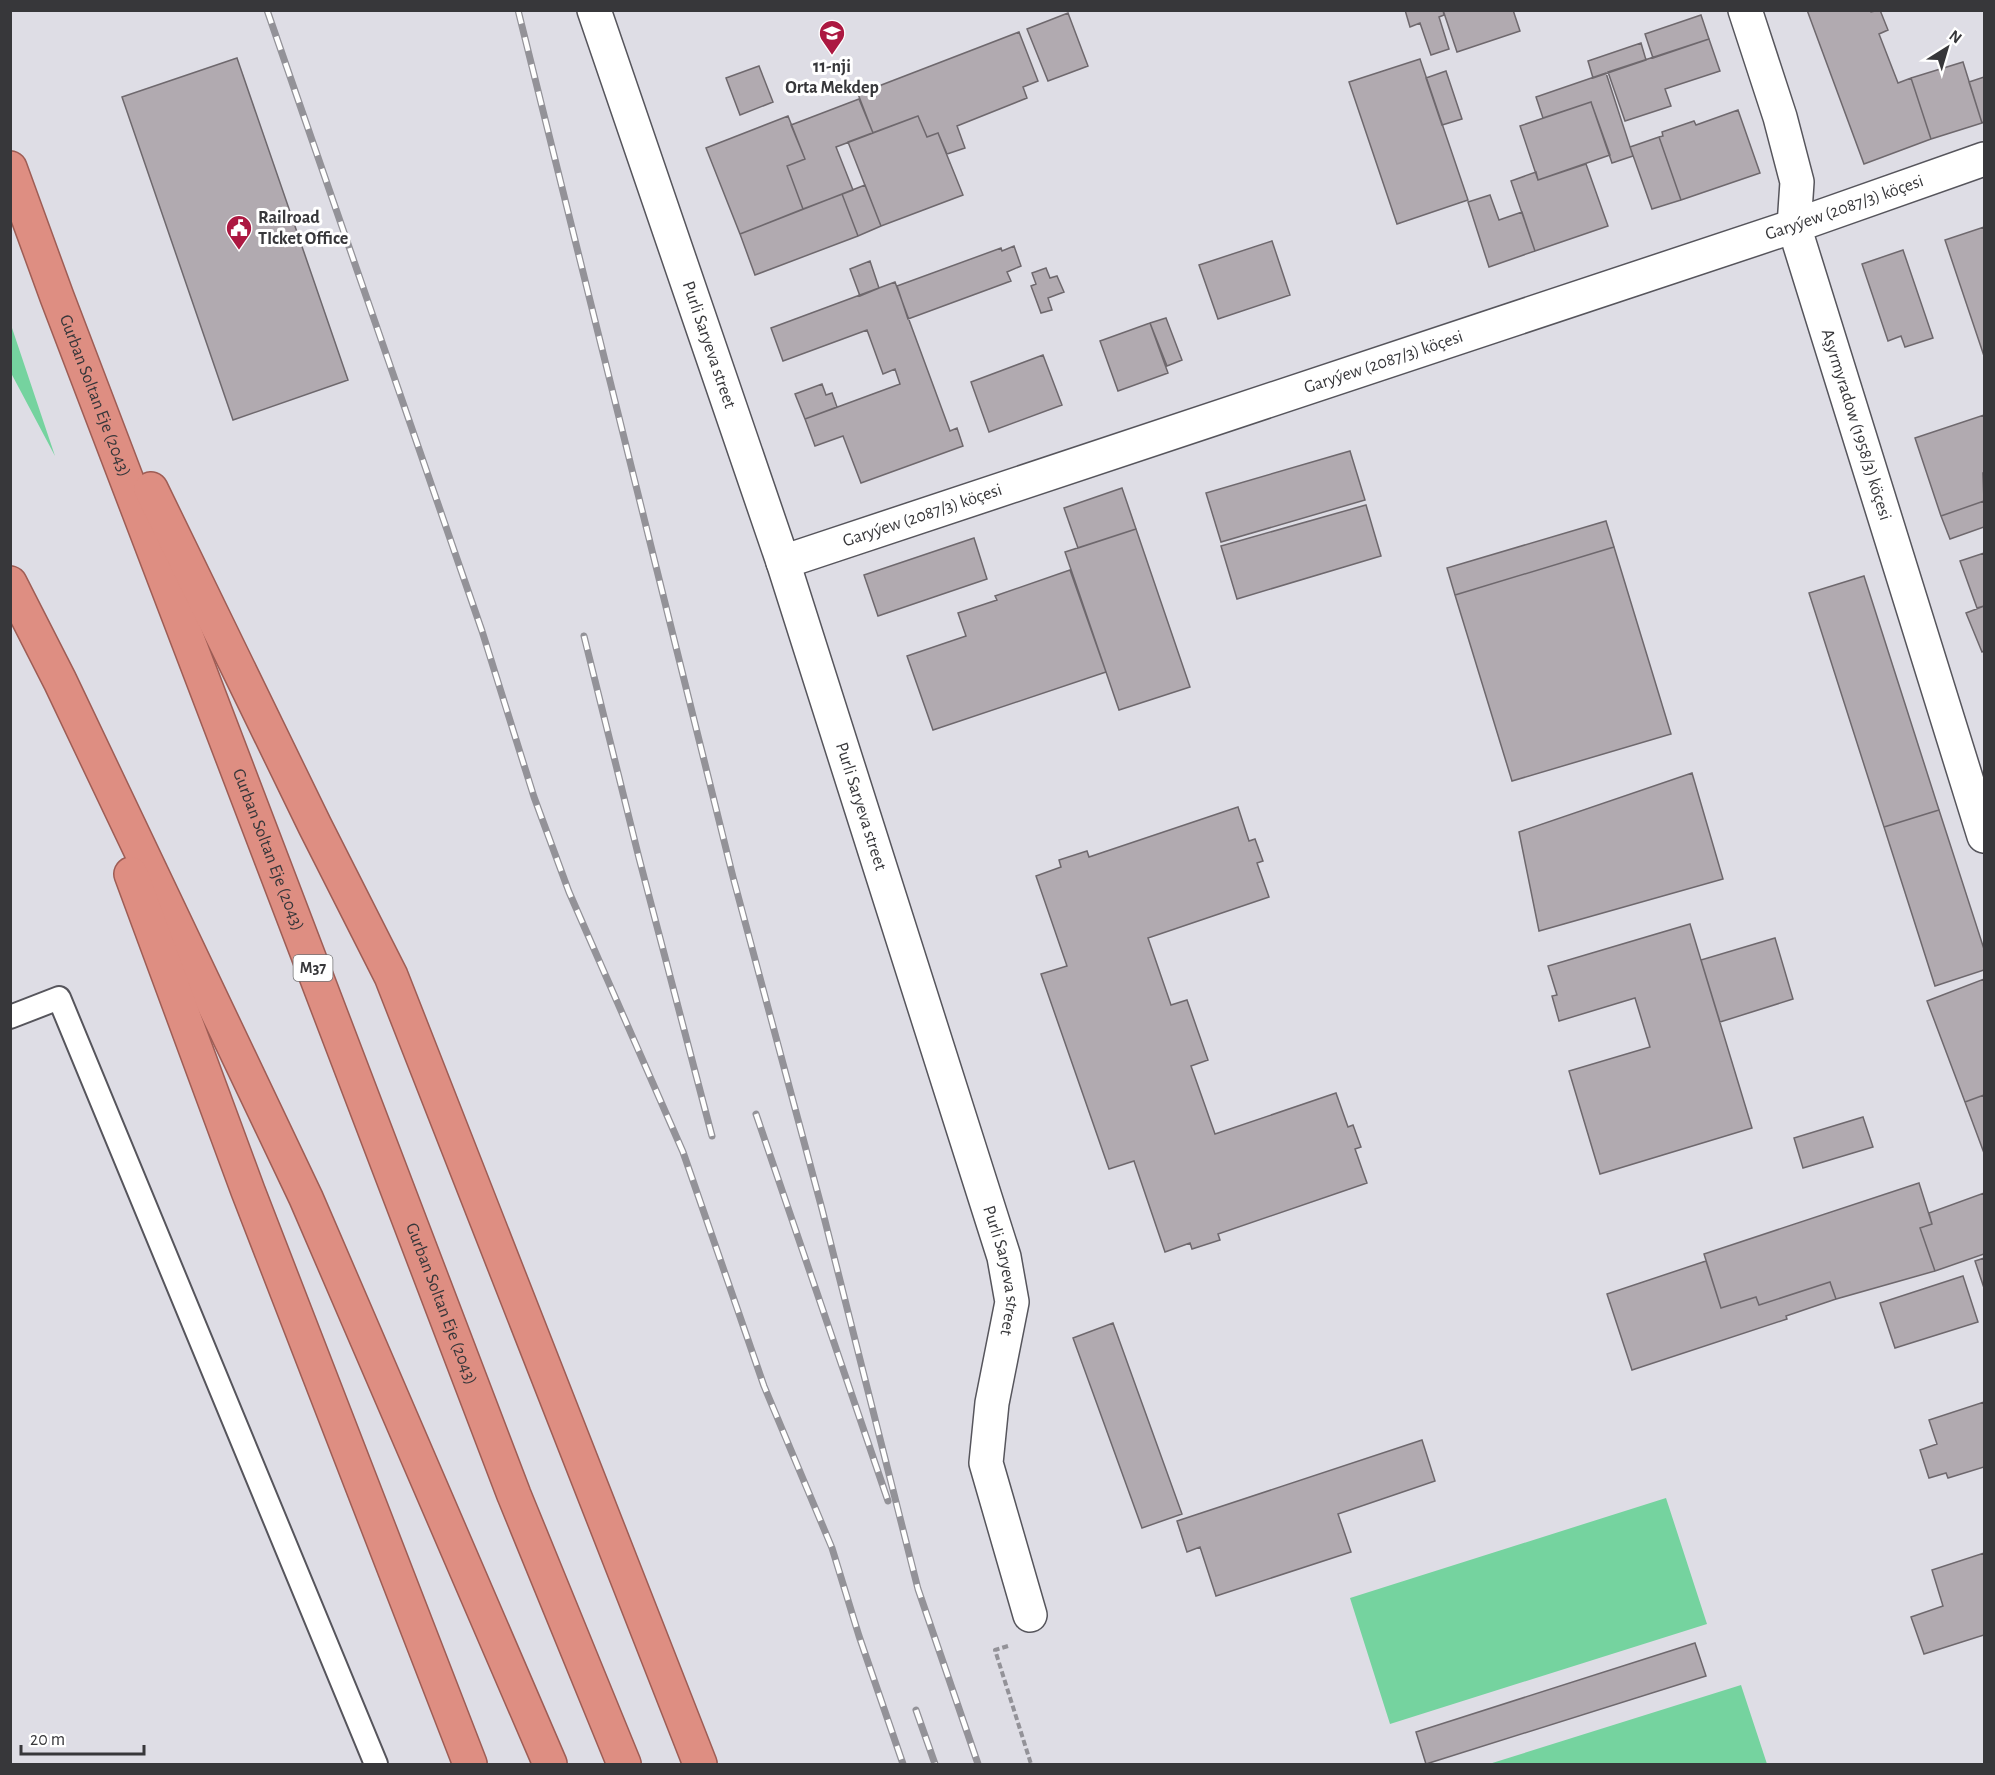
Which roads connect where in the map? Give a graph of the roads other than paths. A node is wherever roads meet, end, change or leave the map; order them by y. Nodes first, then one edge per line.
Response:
1 (594, 10) edge
2 (1745, 10) edge
3 (1984, 159) edge
4 (10, 168) edge
5 (1794, 226) junction
6 (57, 297) junction
7 (783, 562) junction
8 (10, 583) edge
9 (60, 681) junction
10 (1984, 836) edge
11 (10, 1017) edge
12 (1023, 1629) road end
13 (376, 1764) edge
14 (470, 1764) edge
15 (550, 1764) edge
16 (624, 1764) edge
17 (700, 1764) edge

1 - 7 street, Purli Saryeva street
2 - 5 street, Aşyrmyradow (1958/3) köçesi
3 - 5 street, Garyýew (2087/3) köçesi
4 - 6 highway, Gurban Soltan Eje (2043) / M37
5 - 7 street, Garyýew (2087/3) köçesi
5 - 10 street, Aşyrmyradow (1958/3) köçesi
6 - 16 highway, Gurban Soltan Eje (2043) / M37
6 - 17 highway
7 - 12 street, Purli Saryeva street
8 - 9 highway
9 - 14 highway
9 - 15 highway
11 - 13 lane

